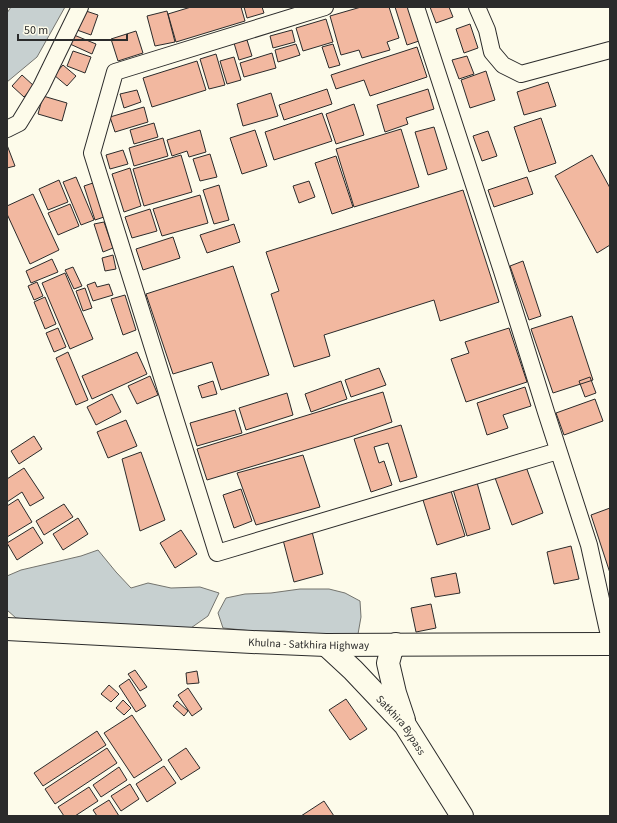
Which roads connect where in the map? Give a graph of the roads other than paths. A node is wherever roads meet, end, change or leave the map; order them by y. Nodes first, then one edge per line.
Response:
1 (80, 7) edge
2 (325, 7) edge
3 (416, 7) edge
4 (477, 7) edge
5 (610, 50) edge
6 (7, 129) edge
7 (558, 451) junction
8 (7, 629) edge
9 (610, 640) edge
10 (396, 644) junction
11 (610, 644) edge
12 (326, 645) junction
13 (405, 725) junction
14 (462, 816) edge

1 - 6 street
2 - 7 street
3 - 7 street
4 - 5 street
7 - 9 street
8 - 12 highway, Khulna - Satkhira Highway
10 - 11 highway, Khulna - Satkhira Highway
10 - 12 highway, Khulna - Satkhira Highway
10 - 13 highway
12 - 13 highway, Satkhira Bypass
13 - 14 highway, Satkhira Bypass

